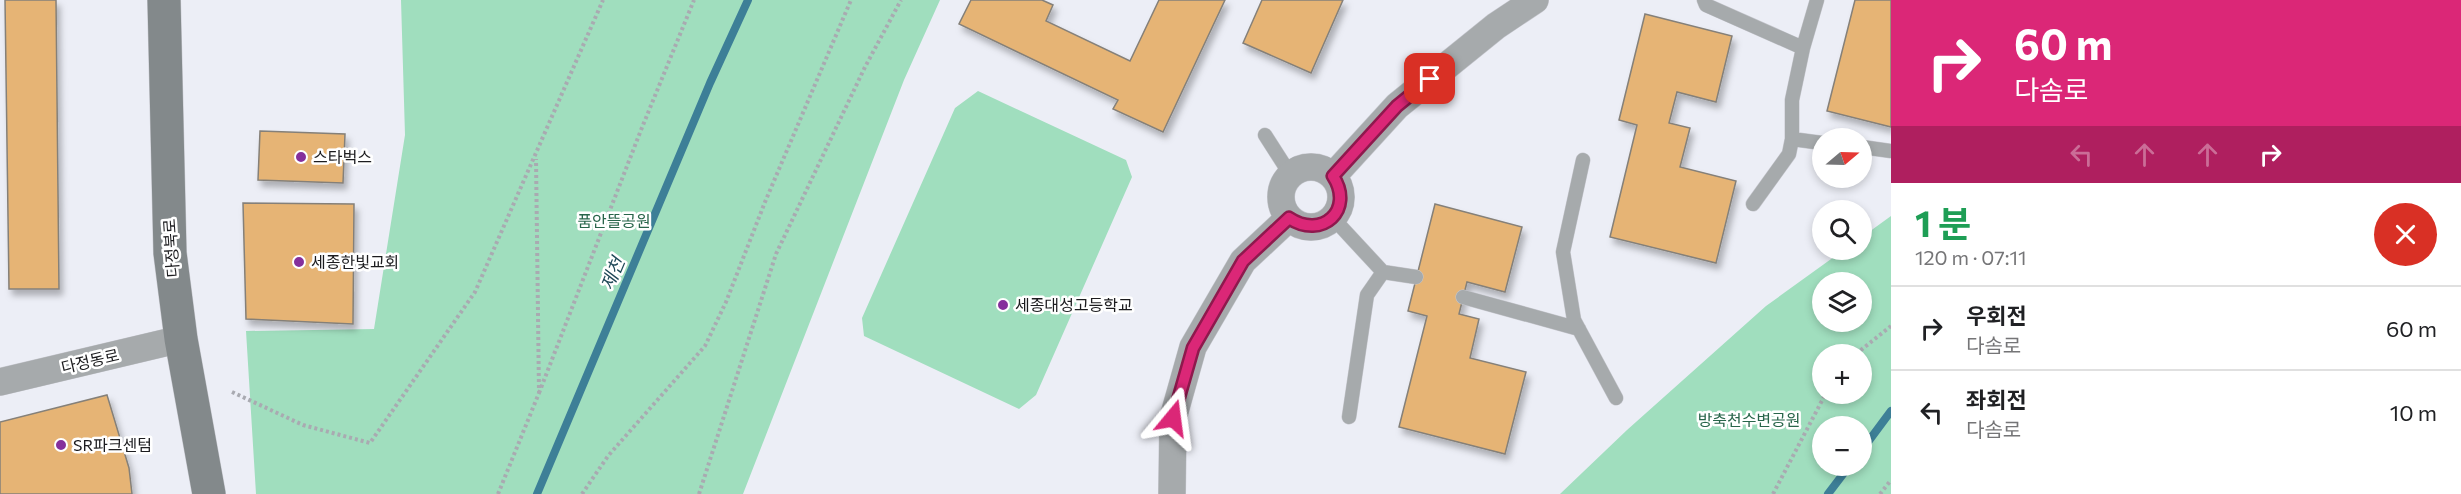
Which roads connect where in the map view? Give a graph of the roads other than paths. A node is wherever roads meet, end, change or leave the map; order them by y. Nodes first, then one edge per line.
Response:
1 (164, 0) edge
2 (1535, 0) edge
3 (1704, 0) edge
4 (1817, 0) edge
5 (1803, 48) junction
6 (1265, 135) dead end
7 (1792, 139) junction
8 (1812, 142) edge
9 (1872, 148) edge
10 (1891, 151) edge
11 (1583, 160) dead end
12 (1290, 174) junction
13 (1333, 176) junction
14 (1753, 204) dead end
15 (1289, 218) junction
16 (1332, 218) junction
17 (1383, 272) junction
18 (1416, 277) dead end
19 (1463, 297) dead end
20 (1579, 329) junction
21 (181, 339) junction
22 (0, 382) edge
23 (1616, 398) dead end
24 (1349, 417) dead end
25 (209, 494) edge
26 (1172, 494) edge

1 - 21 street, 다정북로
2 - 13 street
3 - 5 lane
4 - 5 lane
5 - 7 lane
6 - 12 lane
7 - 8 lane
7 - 14 lane
9 - 10 lane
11 - 20 lane
12 - 13 street
12 - 15 street
13 - 16 street
15 - 16 street
15 - 26 street
16 - 17 lane
17 - 18 lane
17 - 24 lane
19 - 20 lane
20 - 23 lane
21 - 22 street, 다정동로
21 - 25 street, 다정북로

